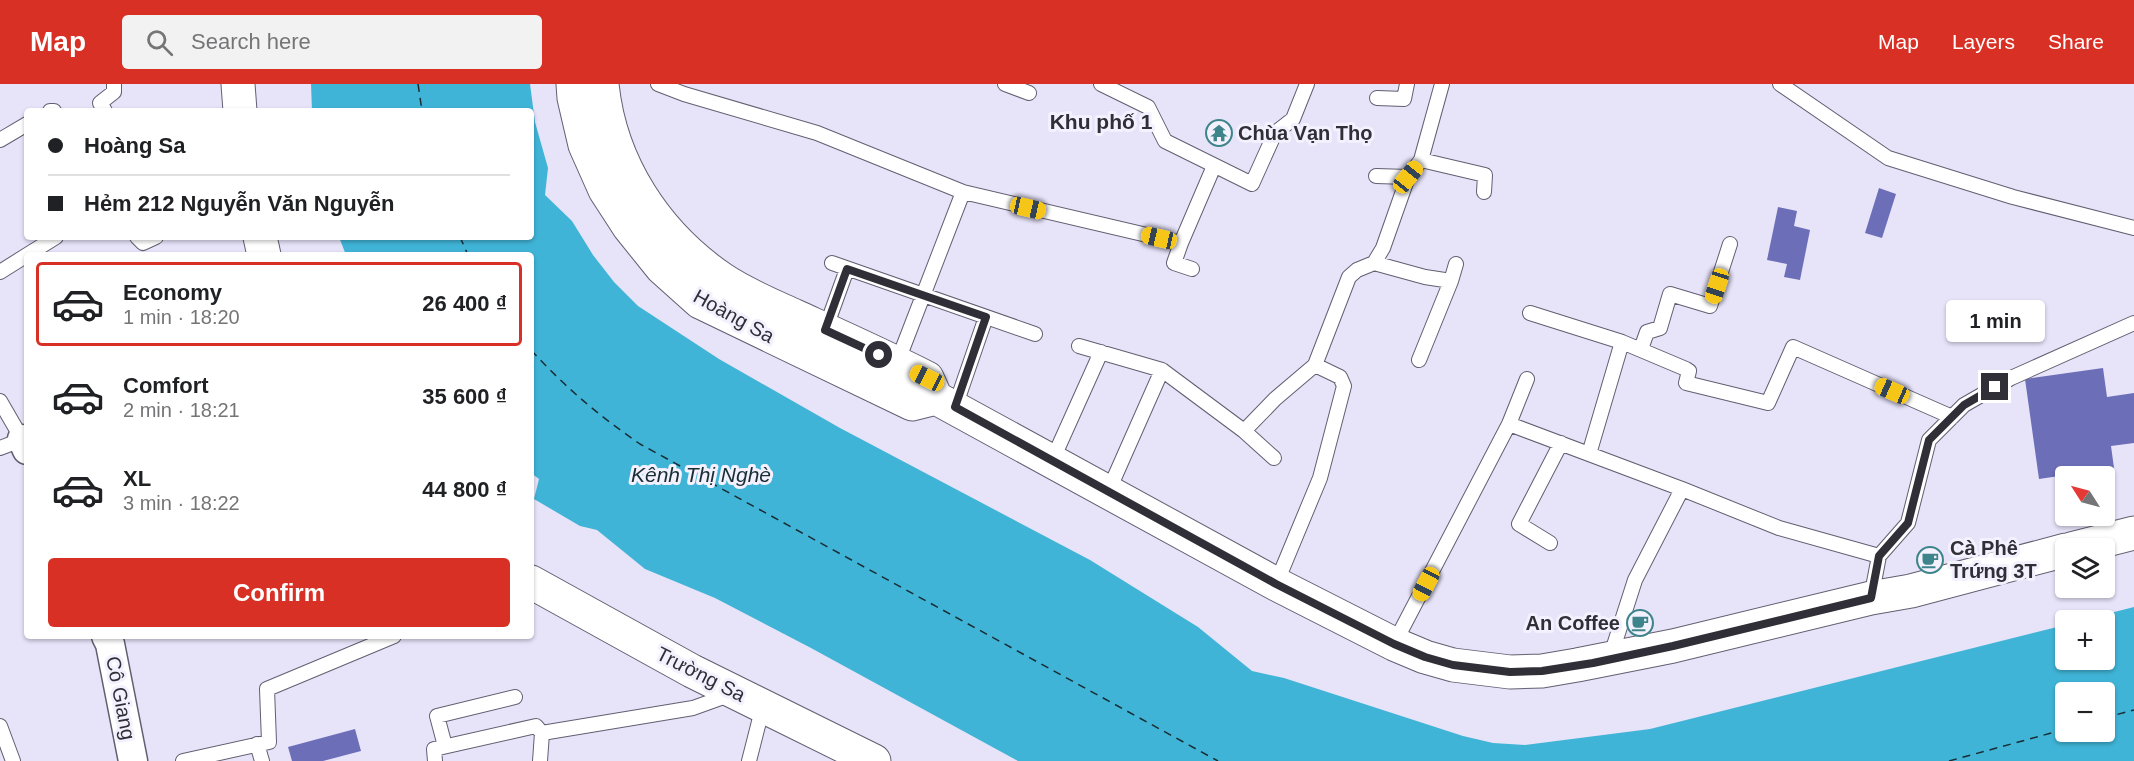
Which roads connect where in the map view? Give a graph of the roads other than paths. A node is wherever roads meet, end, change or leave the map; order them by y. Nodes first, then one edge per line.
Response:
1 (114, 84) edge
2 (238, 84) edge
3 (573, 84) edge
4 (602, 84) edge
5 (658, 84) edge
6 (1005, 84) edge
7 (1101, 84) edge
8 (1307, 84) edge
9 (1407, 84) edge
10 (1442, 84) edge
11 (1780, 84) edge
12 (1029, 93) dead end
13 (1377, 98) dead end
14 (103, 108) edge
15 (240, 108) edge
16 (24, 126) edge
17 (0, 140) edge
18 (1421, 160) junction
19 (1214, 166) junction
20 (1376, 176) dead end
21 (1408, 177) junction
22 (963, 192) junction
23 (1484, 192) dead end
24 (2134, 228) edge
25 (51, 240) edge
26 (1180, 243) junction
27 (1730, 244) dead end
28 (32, 252) edge
29 (24, 257) edge
30 (831, 263) dead end
31 (1374, 263) junction
32 (1456, 264) dead end
33 (847, 269) junction
34 (1192, 269) dead end
35 (0, 272) edge
36 (1451, 281) junction
37 (924, 296) junction
38 (1530, 313) dead end
39 (986, 317) junction
40 (2134, 322) edge
41 (825, 330) junction
42 (1035, 334) dead end
43 (1622, 342) junction
44 (1079, 346) dead end
45 (1641, 349) junction
46 (1101, 352) junction
47 (1419, 360) dead end
48 (1315, 366) junction
49 (1162, 370) junction
50 (891, 377) junction
51 (1527, 379) dead end
52 (0, 401) edge
53 (946, 402) junction
54 (1952, 417) junction
55 (1509, 424) junction
56 (1244, 431) junction
57 (19, 443) edge
58 (1561, 443) junction
59 (1589, 454) junction
60 (1274, 458) dead end
61 (1052, 461) junction
62 (1682, 489) junction
63 (1108, 492) junction
64 (2134, 533) edge
65 (2114, 538) edge
66 (1550, 543) dead end
67 (2055, 553) edge
68 (1879, 556) junction
69 (534, 584) edge
70 (1276, 584) junction
71 (1871, 598) junction
72 (107, 639) edge
73 (366, 641) edge
74 (1394, 644) junction
75 (1609, 660) junction
76 (515, 697) dead end
77 (750, 699) junction
78 (0, 726) edge
79 (542, 733) junction
80 (257, 744) junction
81 (445, 746) junction
82 (13, 761) edge
83 (133, 761) edge
84 (183, 761) edge
85 (262, 761) edge
86 (435, 761) edge
87 (540, 761) edge
88 (749, 761) edge
89 (874, 761) edge

1 - 14 lane
2 - 15 street
3 - 50 street, Hoàng Sa
4 - 41 street, Hoàng Sa
5 - 22 lane
6 - 12 lane
7 - 19 lane
8 - 19 lane
9 - 13 lane
10 - 18 lane
11 - 24 lane
16 - 17 lane
18 - 21 lane
18 - 23 lane
19 - 26 lane
20 - 21 lane
21 - 31 lane
22 - 26 lane
22 - 37 lane
25 - 28 lane
26 - 34 lane
27 - 45 lane
29 - 35 lane
30 - 33 lane
31 - 36 lane
31 - 48 lane
32 - 36 lane
33 - 37 lane
33 - 41 lane
36 - 47 lane
37 - 39 lane
37 - 50 lane
38 - 43 lane
39 - 42 lane
39 - 53 lane
40 - 54 lane
41 - 50 street, Hoàng Sa
43 - 45 lane
43 - 59 lane
44 - 46 lane
45 - 54 lane
46 - 49 lane
46 - 61 lane
48 - 56 lane
48 - 70 lane
49 - 56 lane
49 - 63 lane
50 - 53 street, Hoàng Sa
51 - 55 lane
52 - 57 lane
53 - 61 street
54 - 68 lane
55 - 58 lane
55 - 74 lane
56 - 60 lane
58 - 59 lane
58 - 66 lane
59 - 62 lane
61 - 63 street
62 - 68 lane
62 - 75 lane
63 - 70 street
64 - 65 street
67 - 71 street
68 - 71 lane
69 - 77 street, Trường Sa
70 - 74 street
71 - 75 street
72 - 83 street, Cô Giang
73 - 80 lane
74 - 75 street
76 - 81 lane
77 - 79 lane
77 - 88 lane
77 - 89 street, Trường Sa
78 - 82 lane
79 - 81 lane
79 - 87 lane
80 - 84 lane
80 - 85 lane
81 - 86 lane

